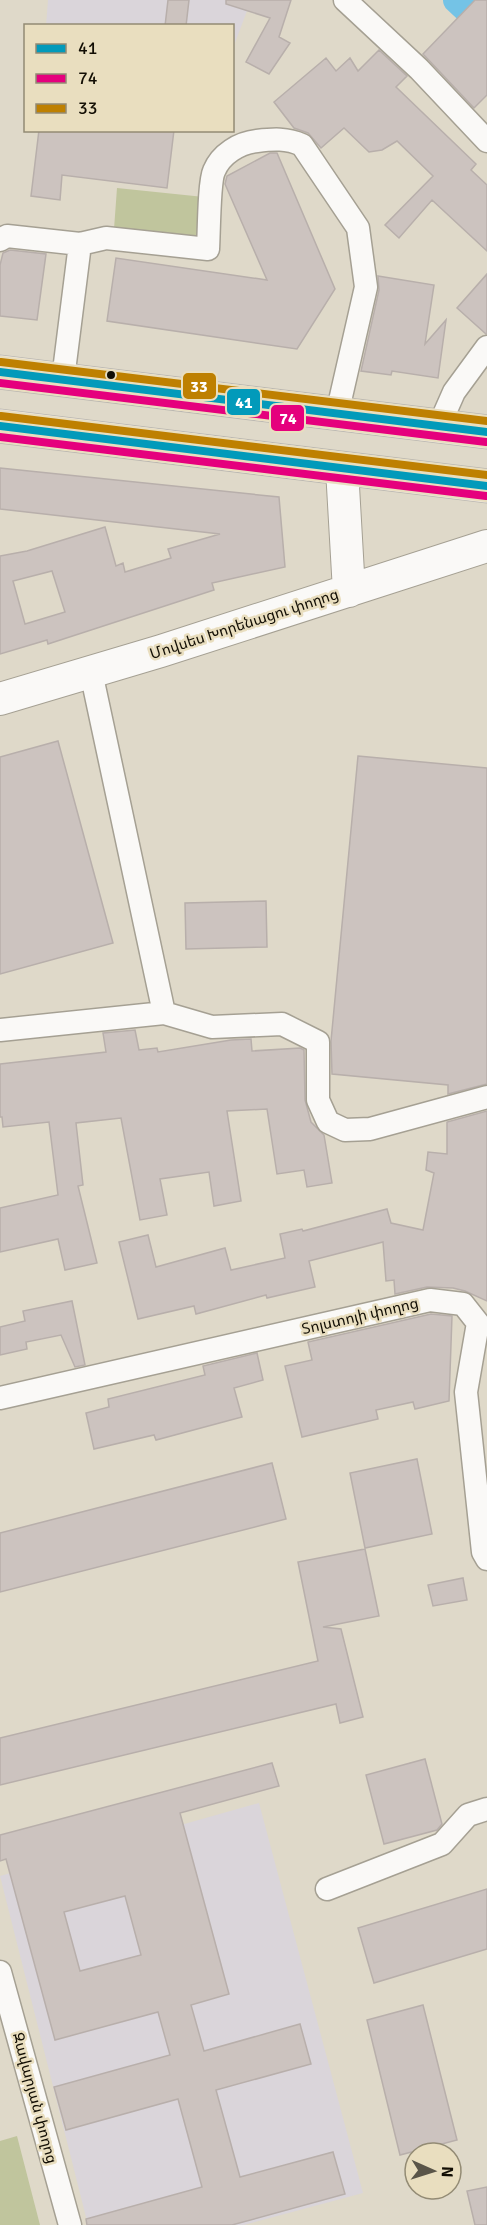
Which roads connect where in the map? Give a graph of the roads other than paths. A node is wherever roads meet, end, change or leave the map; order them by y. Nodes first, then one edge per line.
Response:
1 (345, 0) edge
2 (487, 141) edge
3 (0, 240) edge
4 (80, 244) junction
5 (487, 347) edge
6 (0, 372) edge
7 (63, 379) junction
8 (337, 414) junction
9 (0, 426) edge
10 (439, 426) junction
11 (487, 432) edge
12 (342, 470) junction
13 (487, 486) edge
14 (487, 546) edge
15 (487, 565) edge
16 (350, 591) junction
17 (92, 677) junction
18 (0, 699) edge
19 (0, 709) edge
20 (164, 1013) junction
21 (0, 1030) edge
22 (487, 1096) edge
23 (0, 1398) edge
24 (487, 1559) edge
25 (487, 1809) edge
26 (327, 1889) dead end
27 (0, 1972) edge
28 (70, 2225) edge

1 - 2 street
3 - 4 street
4 - 7 street
4 - 8 street
5 - 10 street
6 - 7 main road
7 - 8 main road
8 - 10 main road
9 - 12 main road
10 - 11 main road
12 - 13 main road
12 - 16 main road
14 - 16 main road, Մովսես Խորենացու փողոց
15 - 17 main road, Մովսես Խորենացու փողոց
16 - 17 main road, Մովսես Խորենացու փողոց
17 - 18 main road, Մովսես Խորենացու փողոց
17 - 19 main road, Մովսես Խորենացու փողոց
17 - 20 street
20 - 21 street
20 - 22 street
23 - 24 street, Տոլստոյի փողոց
25 - 26 street
27 - 28 street, Զավարյան փողոց

